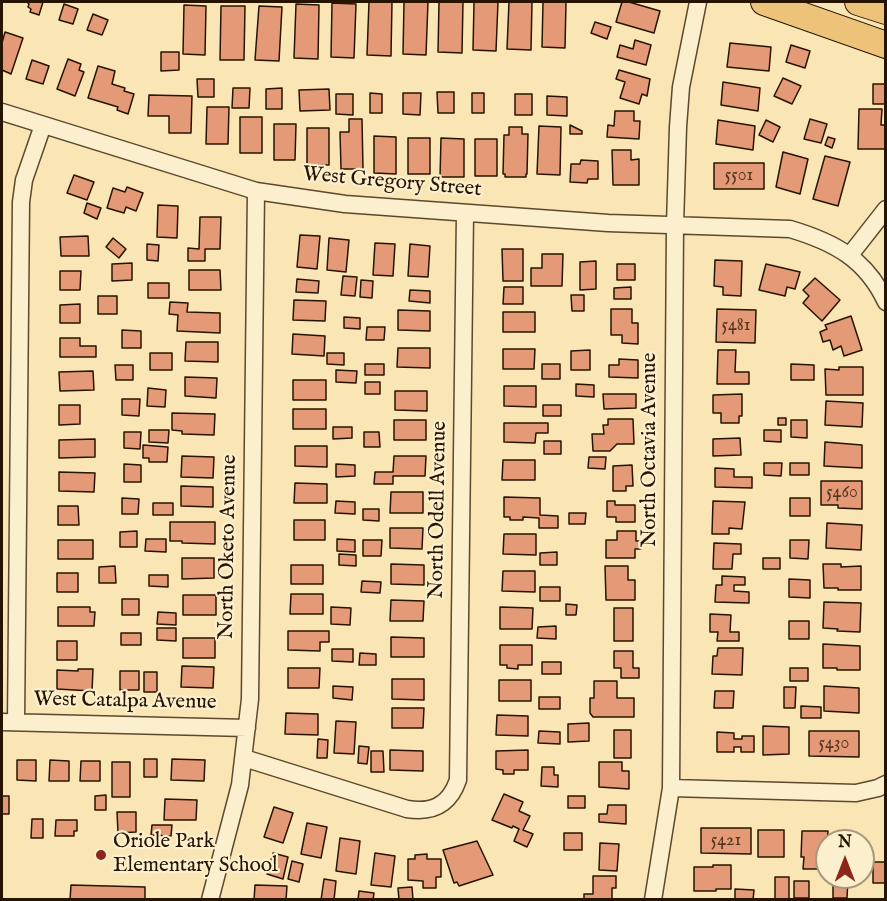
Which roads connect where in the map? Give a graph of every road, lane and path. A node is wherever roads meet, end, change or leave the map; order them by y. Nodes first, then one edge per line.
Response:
1 (698, 2) edge
2 (764, 2) edge
3 (858, 2) edge
4 (885, 11) edge
5 (885, 45) edge
6 (2, 112) edge
7 (43, 125) junction
8 (256, 191) junction
9 (885, 208) edge
10 (465, 213) junction
11 (675, 225) junction
12 (850, 255) junction
13 (885, 302) edge
14 (8, 722) edge
15 (247, 728) junction
16 (244, 758) junction
17 (885, 784) edge
18 (671, 788) junction
19 (210, 900) edge
20 (653, 900) edge

1 - 11 street, North Octavia Avenue
2 - 5 main road
3 - 4 main road
6 - 7 street, West Gregory Street
7 - 8 street, West Gregory Street
7 - 14 street
8 - 10 street, West Gregory Street
8 - 15 street, North Oketo Avenue
9 - 12 street
10 - 11 street, West Gregory Street
10 - 16 street, North Odell Avenue
11 - 12 street, West Gregory Street
11 - 18 street, North Octavia Avenue
12 - 13 street, West Gregory Street
14 - 15 street, West Catalpa Avenue
15 - 16 street, North Oketo Avenue
16 - 19 street, North Oketo Avenue
17 - 18 street
18 - 20 street, North Octavia Avenue

